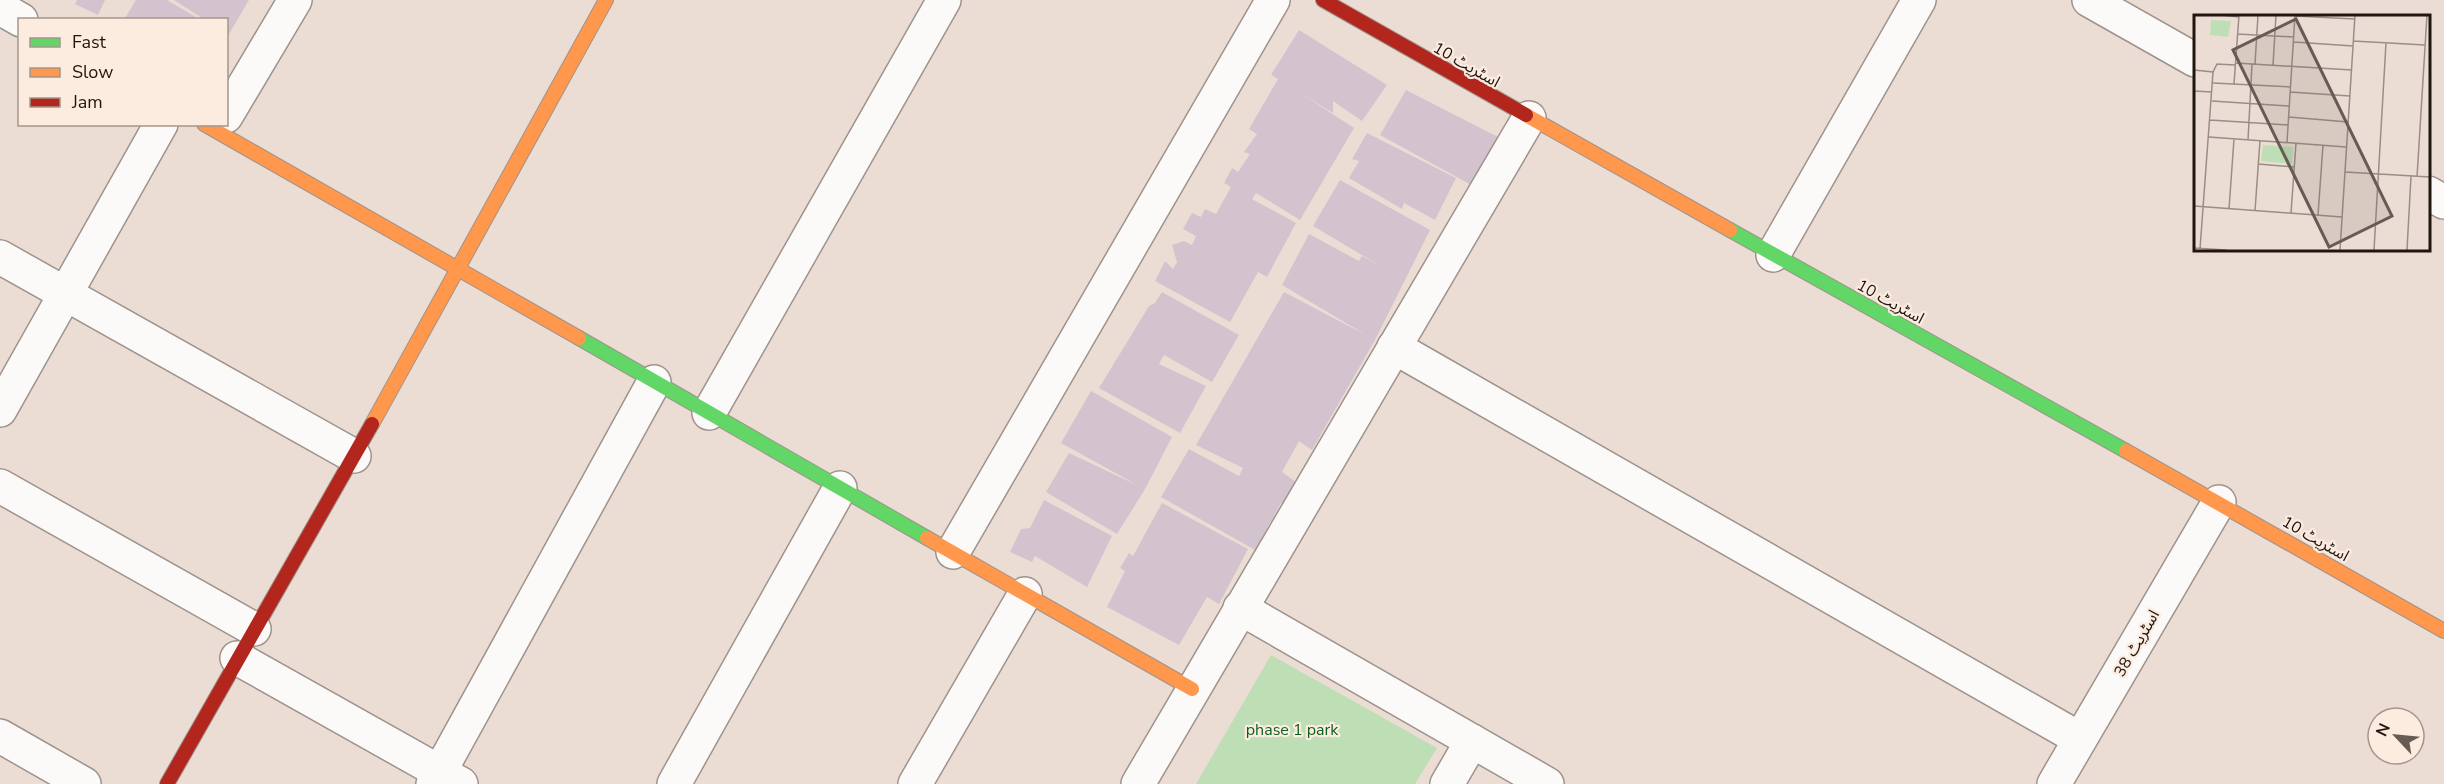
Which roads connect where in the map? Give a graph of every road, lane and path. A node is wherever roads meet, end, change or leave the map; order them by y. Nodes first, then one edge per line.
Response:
1 (295, 0) edge
2 (606, 0) edge
3 (944, 0) edge
4 (1273, 0) edge
5 (1323, 0) edge
6 (1919, 0) edge
7 (2089, 0) edge
8 (0, 8) edge
9 (18, 18) edge
10 (2194, 59) edge
11 (228, 107) edge
12 (1528, 118) junction
13 (160, 126) edge
14 (220, 126) edge
15 (2429, 194) edge
16 (2444, 202) edge
17 (1773, 255) junction
18 (0, 257) edge
19 (456, 268) junction
20 (66, 294) junction
21 (1394, 347) junction
22 (654, 382) junction
23 (0, 410) edge
24 (709, 413) junction
25 (354, 456) junction
26 (0, 486) edge
27 (840, 488) junction
28 (2219, 502) junction
29 (953, 552) junction
30 (1025, 594) junction
31 (1240, 608) junction
32 (254, 629) junction
33 (2444, 631) edge
34 (237, 658) junction
35 (1192, 689) junction
36 (0, 736) edge
37 (2080, 739) junction
38 (1472, 741) junction
39 (444, 780) edge
40 (84, 784) edge
41 (167, 784) edge
42 (674, 784) edge
43 (915, 784) edge
44 (1138, 784) edge
45 (1447, 784) edge
46 (1546, 784) edge
47 (2054, 784) edge

1 - 11 street
2 - 19 street
3 - 24 street
4 - 29 street
5 - 12 street, اسٹریٹ 10
6 - 17 street
7 - 10 street
8 - 9 street
12 - 17 street, اسٹریٹ 10
12 - 21 street
13 - 20 street
14 - 19 street
15 - 16 street
17 - 28 street, اسٹریٹ 10
18 - 20 street
19 - 22 street
19 - 25 street
20 - 23 street
20 - 25 street
21 - 31 street
21 - 37 street
22 - 24 street
22 - 39 street
24 - 27 street
25 - 32 street
26 - 32 street
27 - 29 street
27 - 42 street
28 - 33 street, اسٹریٹ 10
28 - 37 street, اسٹریٹ 38
29 - 30 street
30 - 35 street
30 - 43 street
31 - 35 street
31 - 38 street
32 - 34 street
34 - 39 street
34 - 41 street
35 - 44 street
36 - 40 street
37 - 47 street, اسٹریٹ 38
38 - 45 street
38 - 46 street

